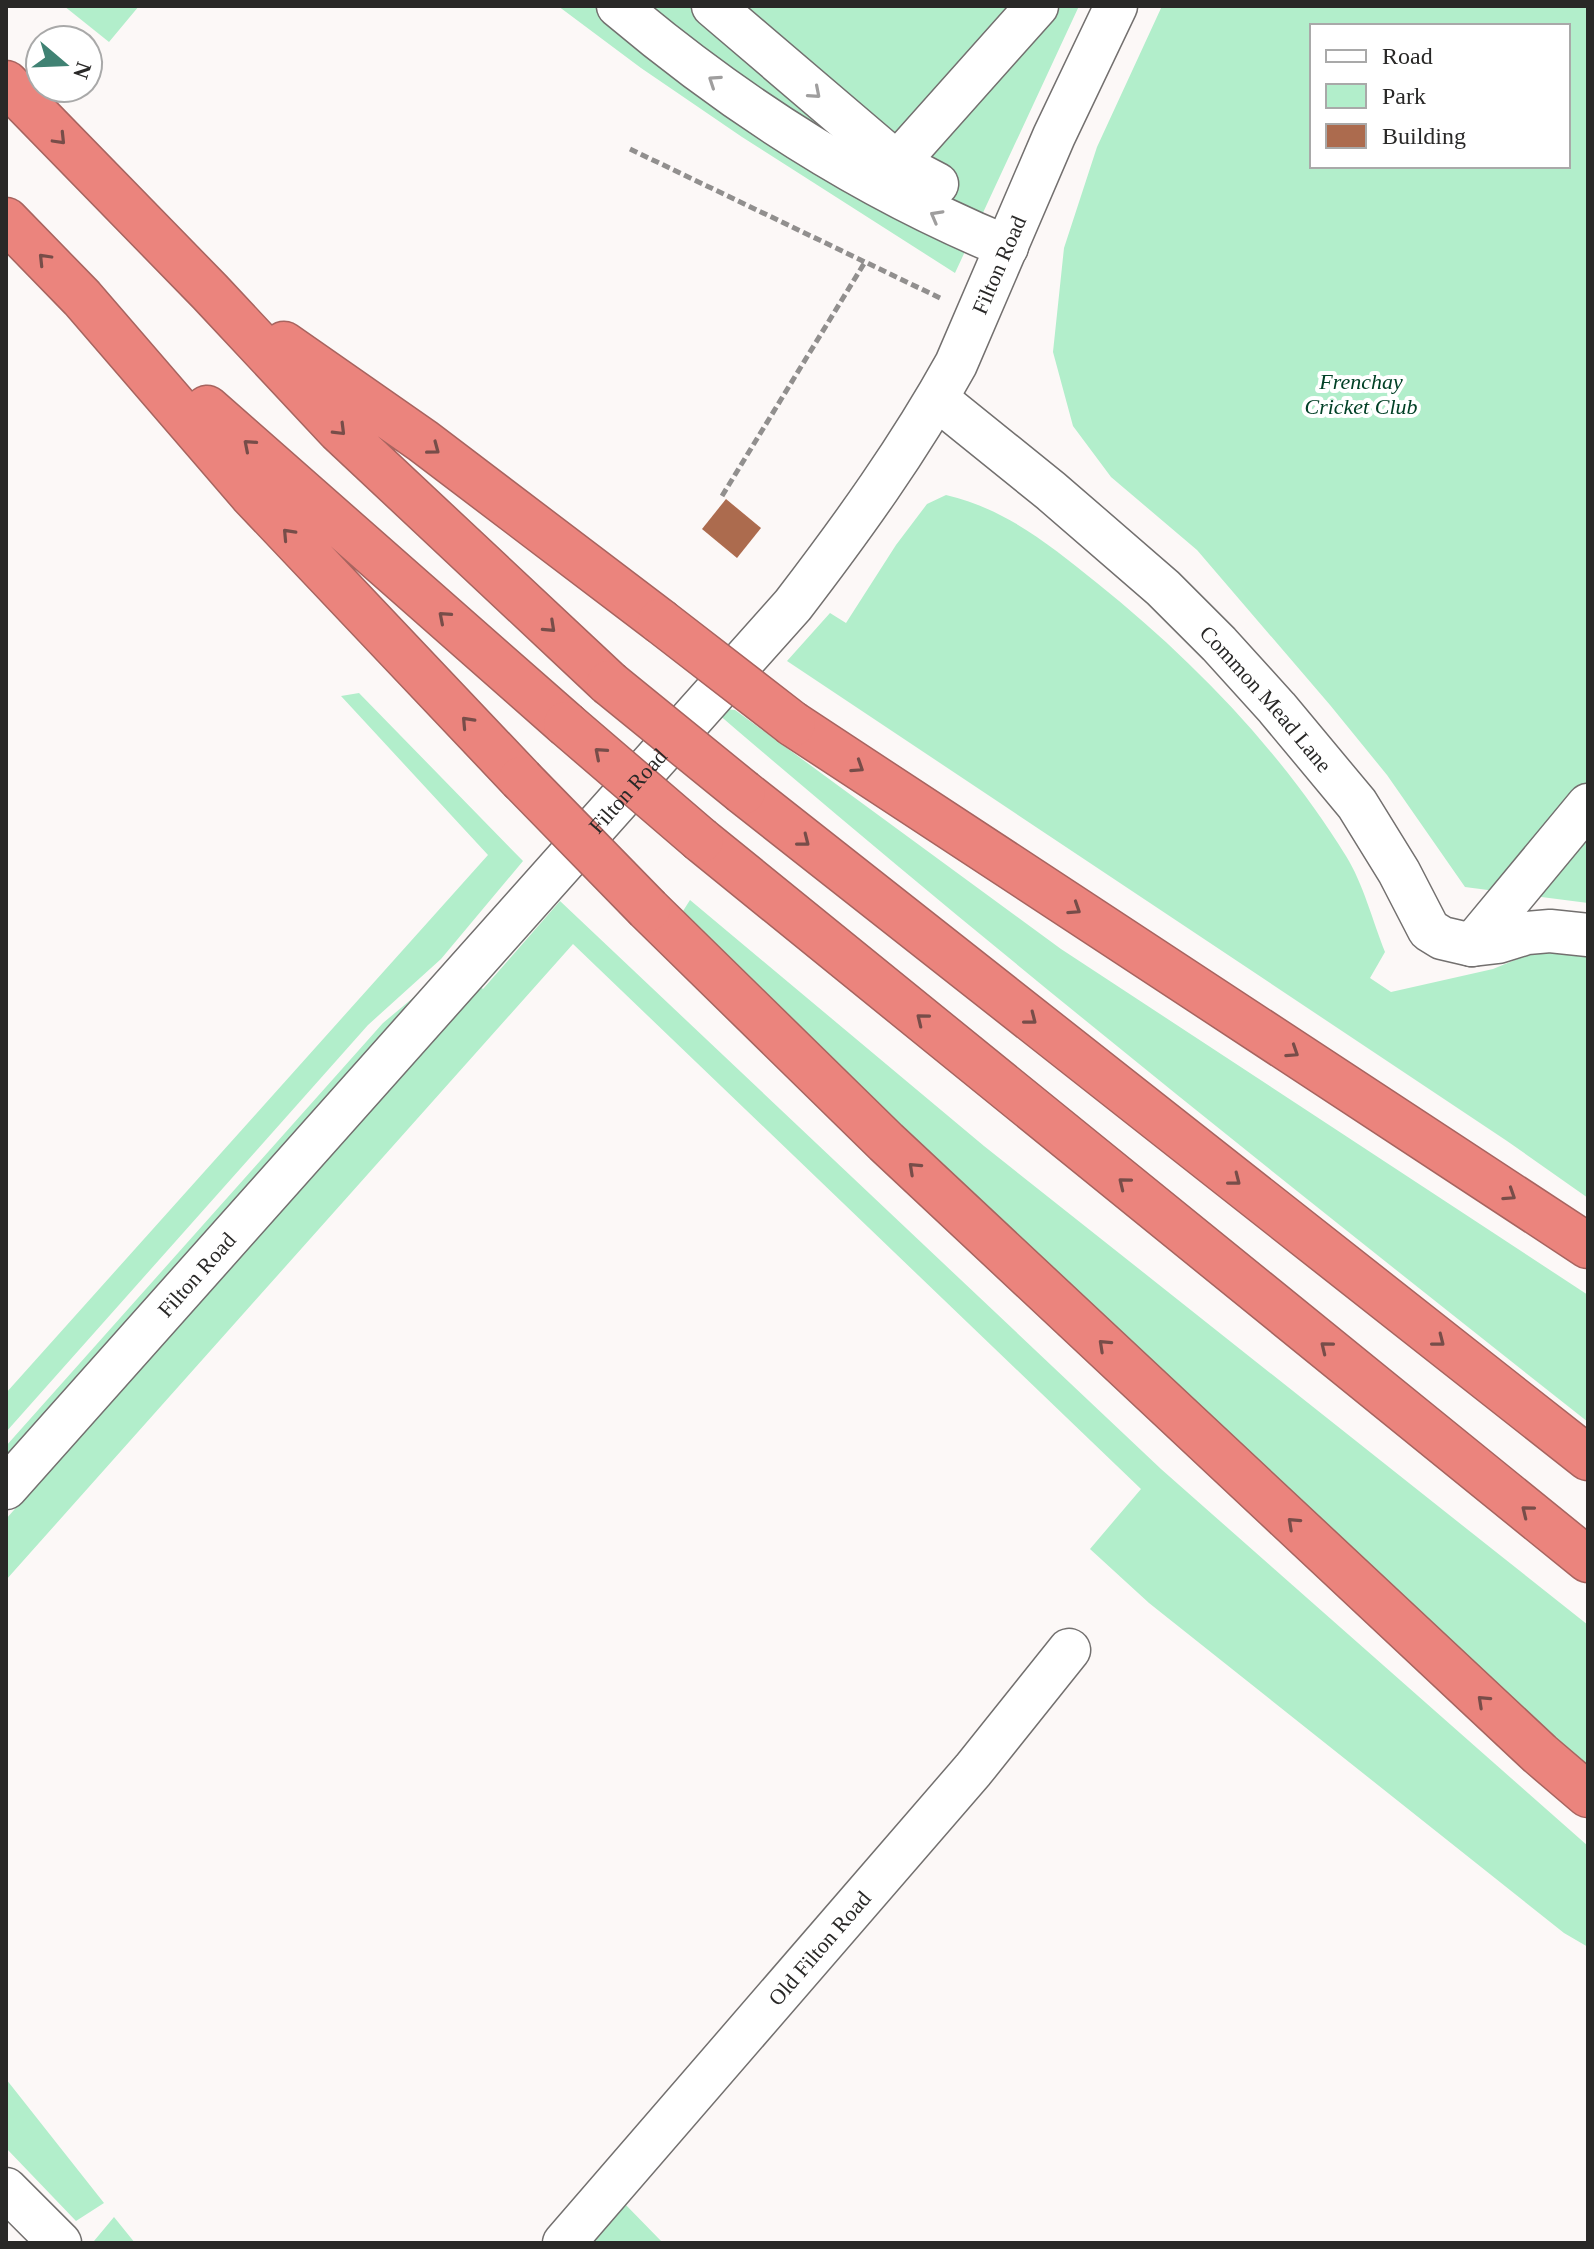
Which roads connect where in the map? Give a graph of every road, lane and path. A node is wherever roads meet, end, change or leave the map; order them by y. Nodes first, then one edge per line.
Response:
1 (618, 6) edge
2 (713, 6) edge
3 (1037, 6) edge
4 (1116, 6) edge
5 (6, 83) edge
6 (630, 149) dead end
7 (897, 163) junction
8 (6, 220) edge
9 (1012, 236) junction
10 (865, 262) junction
11 (210, 292) junction
12 (82, 298) junction
13 (977, 316) junction
14 (937, 399) junction
15 (722, 496) dead end
16 (1588, 805) edge
17 (1588, 935) edge
18 (1472, 945) junction
19 (1588, 1246) edge
20 (1588, 1458) edge
21 (6, 1488) edge
22 (1588, 1560) edge
23 (1069, 1650) dead end
24 (1588, 1795) edge
25 (6, 2189) edge
26 (60, 2243) edge
27 (564, 2243) edge

9 -> 1 street
2 -> 7 street
3 - 7 street
4 - 9 street, Filton Road
5 -> 11 highway
6 - 10 path
7 - 9 street
12 -> 8 highway
9 - 13 street, Filton Road
10 - 13 path
10 - 15 path
11 -> 19 highway, bridge
11 -> 20 highway, bridge
22 -> 12 highway, bridge
24 -> 12 highway, bridge
13 - 14 street, Filton Road
14 - 18 street, Common Mead Lane
14 - 21 street, Filton Road
16 - 18 street
17 - 18 street, Common Mead Lane
23 - 27 street, Old Filton Road
25 - 26 street

